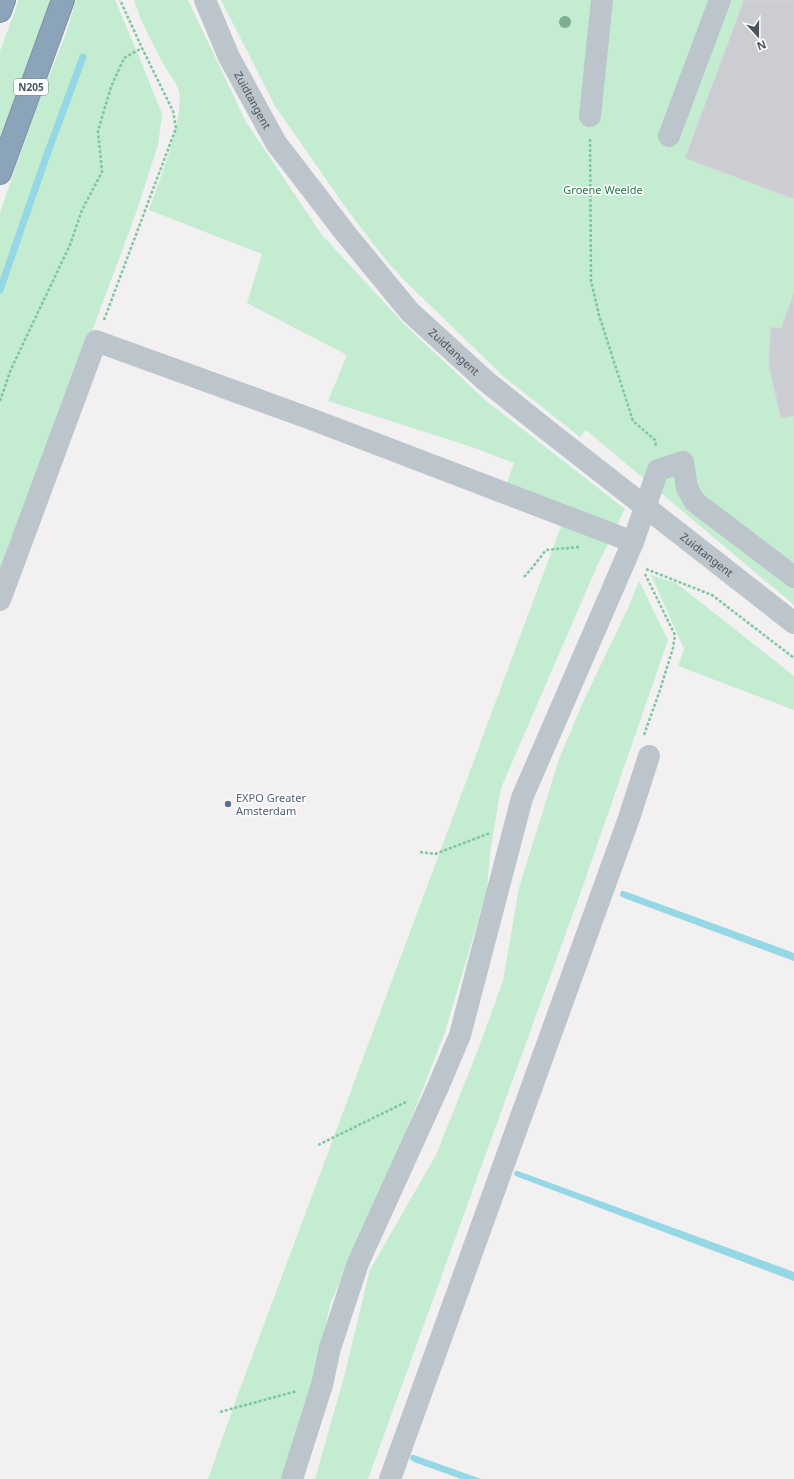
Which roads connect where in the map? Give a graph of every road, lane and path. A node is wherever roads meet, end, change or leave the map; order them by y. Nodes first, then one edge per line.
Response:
1 (4, 0) edge
2 (62, 0) edge
3 (120, 0) edge
4 (205, 0) edge
5 (602, 0) edge
6 (720, 0) edge
7 (0, 11) edge
8 (142, 48) junction
9 (590, 116) joint
10 (669, 136) dead end
11 (0, 174) edge
12 (96, 341) junction
13 (0, 401) edge
14 (658, 470) junction
15 (645, 507) junction
16 (586, 546) dead end
17 (629, 551) junction
18 (524, 577) dead end
19 (794, 577) edge
20 (0, 600) edge
21 (794, 623) edge
22 (794, 658) edge
23 (649, 756) dead end
24 (515, 823) junction
25 (420, 852) dead end
26 (438, 1087) junction
27 (318, 1145) dead end
28 (322, 1385) junction
29 (220, 1412) dead end
30 (292, 1479) edge
31 (390, 1479) edge

1 - 7 highway
2 - 11 highway, N205
3 - 8 path
4 - 15 street, Zuidtangent
5 - 9 street
6 - 10 street
8 - 12 path
8 - 13 path
9 - 14 path
12 - 17 street
12 - 20 street
14 - 15 street
14 - 19 street
15 - 17 street
15 - 21 street, Zuidtangent
16 - 18 path
17 - 22 path
17 - 24 street
23 - 31 street
24 - 25 path
24 - 26 street
26 - 27 path
26 - 28 street
28 - 29 path
28 - 30 street

